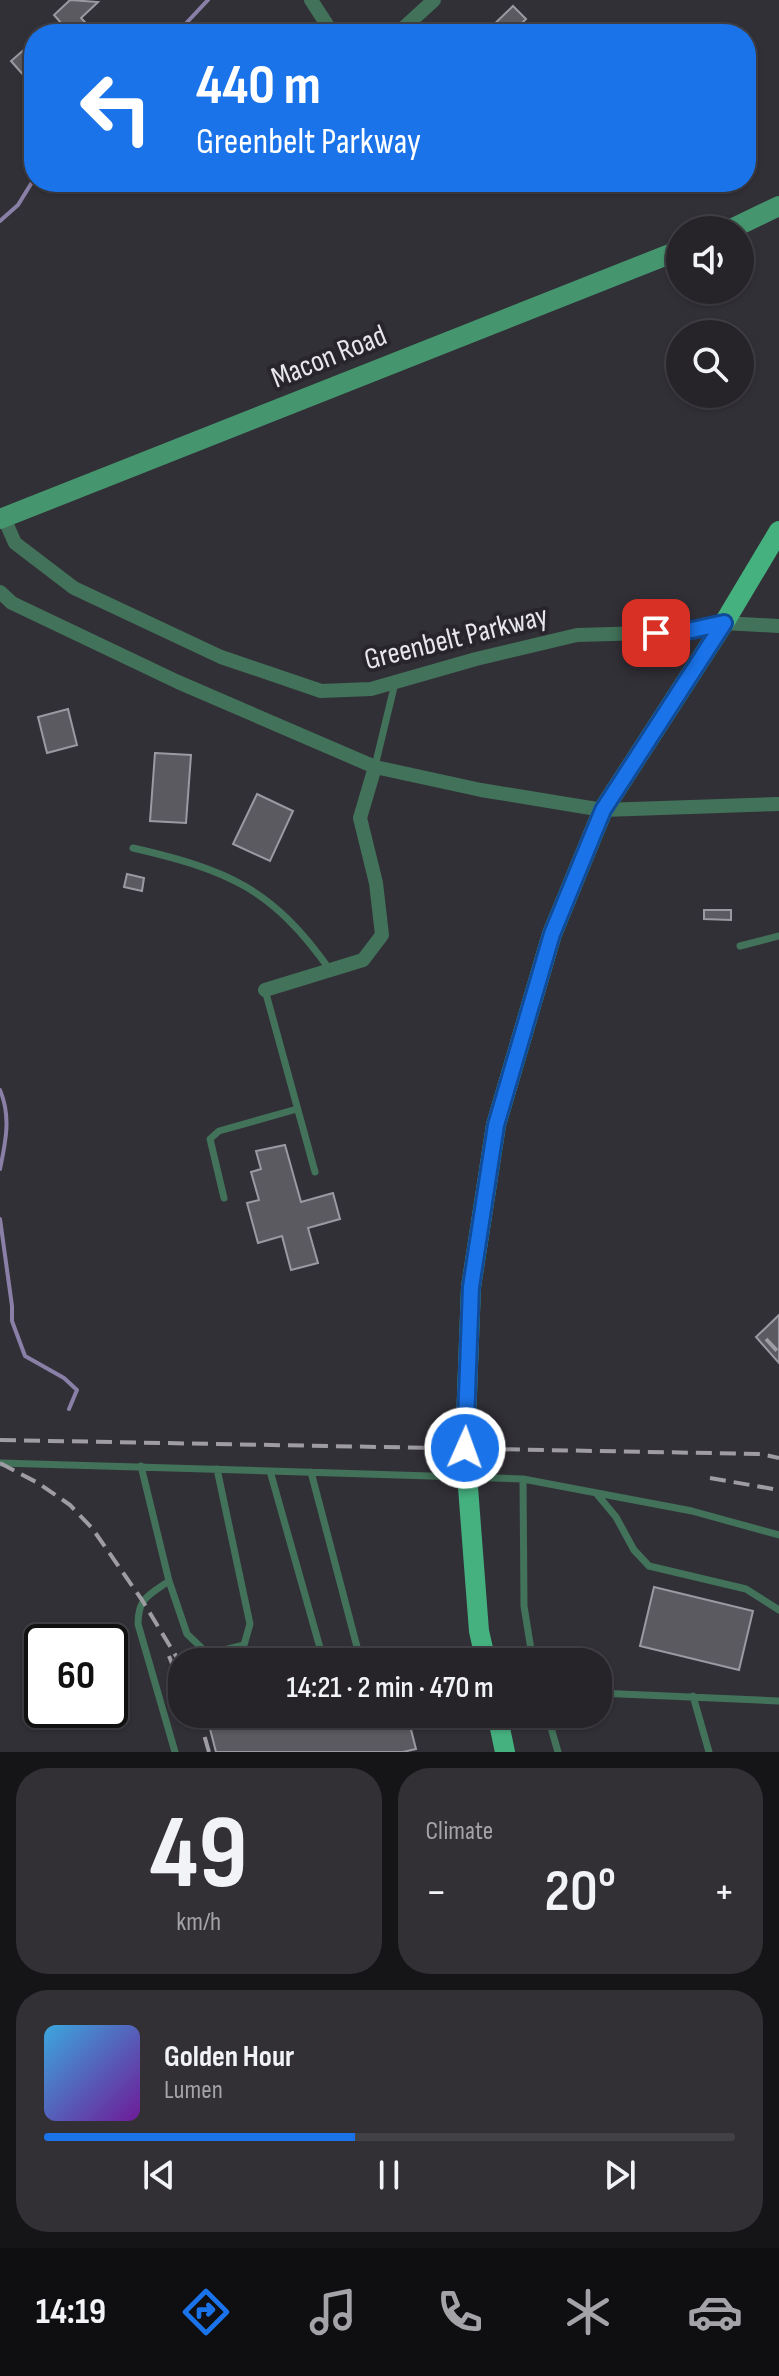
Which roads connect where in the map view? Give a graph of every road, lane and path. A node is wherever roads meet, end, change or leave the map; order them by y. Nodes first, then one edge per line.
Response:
1 (311, 0) edge
2 (434, 0) edge
3 (327, 24) edge
4 (408, 24) edge
5 (779, 206) edge
6 (754, 218) edge
7 (666, 256) edge
8 (2, 519) edge
9 (779, 531) edge
10 (0, 592) edge
11 (724, 623) junction
12 (779, 626) edge
13 (395, 683) junction
14 (375, 767) junction
15 (779, 804) edge
16 (603, 810) junction
17 (133, 848) dead end
18 (779, 936) edge
19 (740, 946) dead end
20 (330, 970) junction
21 (265, 990) joint
22 (297, 1109) junction
23 (315, 1172) dead end
24 (224, 1198) dead end
25 (0, 1463) edge
26 (141, 1466) junction
27 (217, 1469) junction
28 (270, 1471) junction
29 (311, 1472) junction
30 (468, 1477) junction
31 (523, 1479) junction
32 (596, 1493) junction
33 (779, 1535) edge
34 (169, 1581) junction
35 (779, 1610) edge
36 (320, 1648) edge
37 (357, 1648) edge
38 (483, 1648) edge
39 (531, 1648) edge
40 (612, 1693) edge
41 (693, 1696) junction
42 (779, 1701) edge
43 (500, 1728) edge
44 (551, 1728) edge
45 (175, 1752) edge
46 (505, 1752) edge
47 (558, 1752) edge
48 (709, 1752) edge

1 - 3 street
2 - 4 street
5 - 6 main road
7 - 8 main road, Macon Road
8 - 13 street, Greenbelt Parkway
9 - 11 main road
10 - 14 street
11 - 12 street, Greenbelt Parkway
11 - 13 street, Greenbelt Parkway
11 - 16 main road
13 - 14 lane
14 - 16 street
14 - 20 street
15 - 16 street
16 - 30 main road
17 - 20 lane
18 - 19 lane
20 - 21 street
21 - 22 lane
22 - 23 lane
22 - 24 lane
25 - 26 lane
26 - 27 lane
26 - 34 lane
27 - 28 lane
27 - 34 lane
28 - 29 lane
28 - 36 lane
29 - 30 lane
29 - 37 lane
30 - 31 lane
30 - 38 main road
31 - 32 lane
31 - 39 lane
32 - 33 lane
32 - 35 lane
34 - 45 lane
40 - 41 lane
41 - 42 lane
41 - 48 lane
43 - 46 main road
44 - 47 lane

